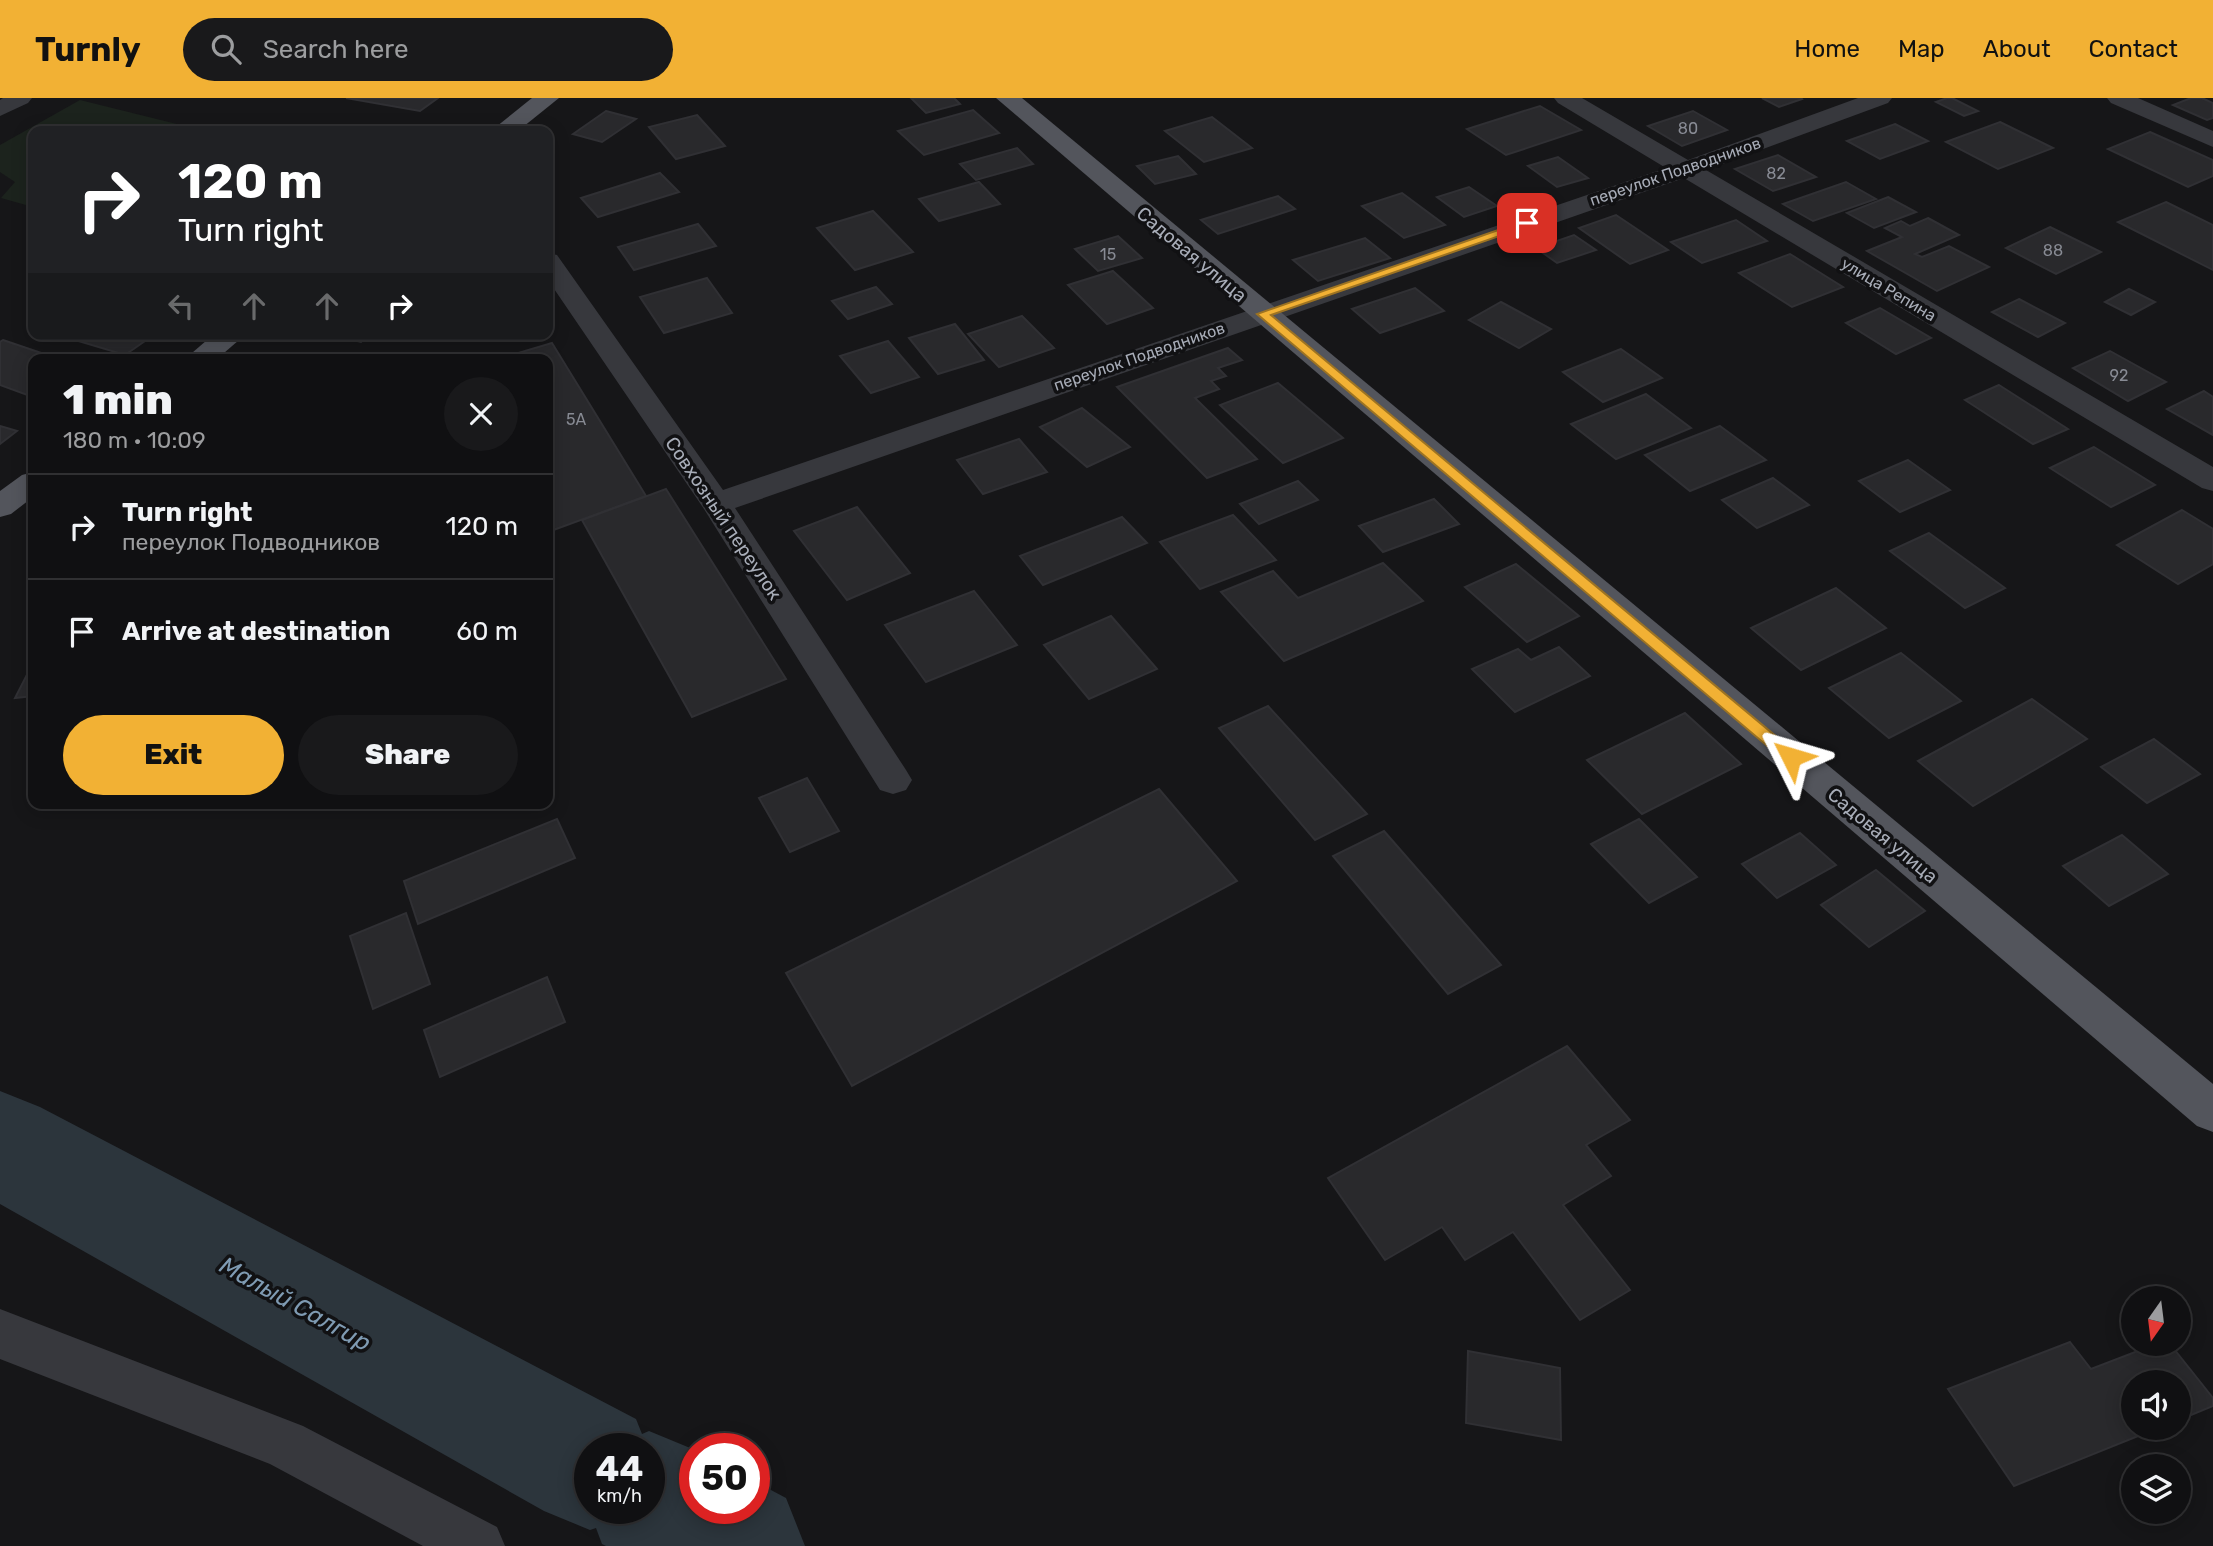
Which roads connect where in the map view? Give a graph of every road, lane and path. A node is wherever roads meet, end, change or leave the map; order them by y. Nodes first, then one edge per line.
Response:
1 (20, 98) edge
2 (547, 98) edge
3 (1008, 98) edge
4 (1566, 98) edge
5 (1880, 98) edge
6 (2119, 98) edge
7 (0, 109) edge
8 (510, 126) edge
9 (2213, 140) edge
10 (1686, 169) junction
11 (553, 268) edge
12 (1262, 314) junction
13 (224, 340) edge
14 (206, 354) edge
15 (2213, 481) edge
16 (28, 486) edge
17 (716, 503) junction
18 (0, 507) edge
19 (893, 780) dead end
20 (2213, 1112) edge
21 (0, 1334) edge
22 (478, 1546) edge

1 - 7 street
2 - 8 main road
3 - 12 main road, Садовая улица
4 - 10 street, улица Репина
5 - 10 street, переулок Подводников
6 - 9 street
10 - 12 street, переулок Подводников
10 - 15 street, улица Репина
11 - 17 street, Совхозный переулок
12 - 17 street, переулок Подводников
12 - 20 main road, Садовая улица
13 - 14 main road
16 - 18 main road
17 - 19 street, Совхозный переулок
21 - 22 street

